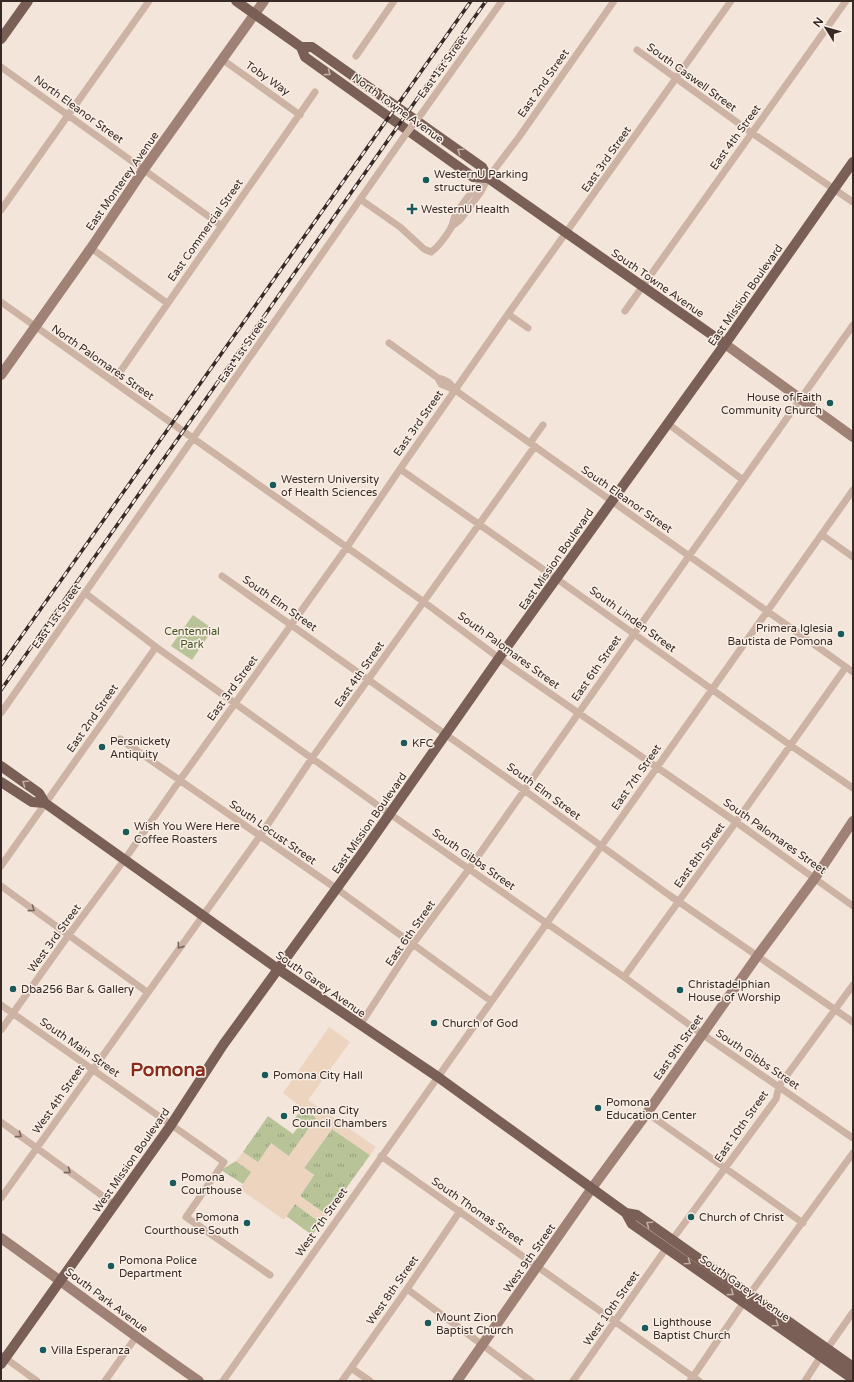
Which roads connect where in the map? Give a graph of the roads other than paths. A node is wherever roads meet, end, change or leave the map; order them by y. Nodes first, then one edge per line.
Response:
1 (28, 1) edge
2 (149, 1) edge
3 (236, 1) edge
4 (264, 1) edge
5 (394, 1) edge
6 (502, 1) edge
7 (614, 1) edge
8 (731, 1) edge
9 (846, 1) edge
10 (255, 14) junction
11 (1, 39) edge
12 (301, 47) junction
13 (637, 50) dead end
14 (356, 56) dead end
15 (223, 60) junction
16 (1, 67) edge
17 (676, 78) junction
18 (315, 92) dead end
19 (68, 115) junction
20 (300, 115) junction
21 (752, 133) junction
22 (853, 162) edge
23 (144, 170) junction
24 (488, 178) junction
25 (834, 189) junction
26 (360, 199) junction
27 (853, 202) edge
28 (1, 210) edge
29 (222, 226) junction
30 (566, 233) junction
31 (91, 248) junction
32 (642, 286) junction
33 (1, 302) edge
34 (167, 303) junction
35 (625, 311) dead end
36 (508, 314) junction
37 (853, 325) edge
38 (35, 327) junction
39 (528, 328) dead end
40 (389, 343) dead end
41 (725, 344) junction
42 (1, 375) edge
43 (113, 382) junction
44 (454, 390) junction
45 (801, 398) junction
46 (667, 424) junction
47 (543, 425) dead end
48 (853, 436) edge
49 (194, 439) junction
50 (532, 445) junction
51 (400, 469) junction
52 (743, 480) junction
53 (853, 490) edge
54 (611, 501) junction
55 (479, 525) junction
56 (822, 535) junction
57 (347, 548) junction
58 (689, 556) junction
59 (853, 557) edge
60 (222, 576) dead end
61 (557, 579) junction
62 (85, 593) junction
63 (424, 602) junction
64 (768, 611) junction
65 (292, 624) junction
66 (634, 634) junction
67 (156, 647) junction
68 (499, 658) junction
69 (846, 667) junction
70 (853, 672) edge
71 (368, 680) junction
72 (712, 689) junction
73 (235, 703) junction
74 (1, 713) edge
75 (578, 713) junction
76 (445, 735) junction
77 (120, 739) dead end
78 (790, 745) junction
79 (312, 758) junction
80 (1, 766) edge
81 (656, 767) junction
82 (180, 780) junction
83 (1, 782) edge
84 (853, 788) edge
85 (524, 790) junction
86 (45, 803) junction
87 (390, 814) junction
88 (736, 822) junction
89 (853, 822) edge
90 (260, 836) junction
91 (602, 846) junction
92 (125, 859) junction
93 (1, 866) edge
94 (469, 869) junction
95 (815, 878) junction
96 (1, 886) edge
97 (337, 889) junction
98 (679, 901) junction
99 (853, 906) edge
100 (203, 914) junction
101 (546, 924) junction
102 (68, 936) junction
103 (414, 944) junction
104 (758, 955) junction
105 (278, 969) junction
106 (624, 977) junction
107 (853, 985) edge
108 (147, 992) junction
109 (491, 1001) junction
110 (1, 1005) edge
111 (836, 1010) junction
112 (13, 1013) junction
113 (853, 1022) edge
114 (360, 1025) junction
115 (1, 1030) edge
116 (702, 1034) junction
117 (93, 1069) junction
118 (438, 1077) junction
119 (779, 1086) junction
120 (648, 1113) junction
121 (1, 1122) edge
122 (171, 1125) junction
123 (853, 1138) edge
124 (37, 1148) junction
125 (853, 1153) edge
126 (381, 1156) junction
127 (725, 1168) junction
128 (592, 1188) junction
129 (1, 1198) edge
130 (115, 1205) junction
131 (460, 1211) junction
132 (803, 1223) junction
133 (1, 1238) edge
134 (669, 1244) junction
135 (537, 1266) junction
136 (270, 1275) dead end
137 (61, 1281) junction
138 (408, 1289) junction
139 (747, 1298) junction
140 (853, 1312) edge
141 (615, 1322) junction
142 (136, 1337) junction
143 (483, 1345) junction
144 (824, 1353) junction
145 (2, 1359) edge
146 (351, 1368) junction
147 (853, 1368) edge
148 (853, 1379) edge
149 (694, 1380) edge
150 (37, 1381) edge
151 (104, 1381) edge
152 (199, 1381) edge
153 (223, 1381) edge
154 (342, 1381) edge
155 (370, 1381) edge
156 (457, 1381) edge
157 (531, 1381) edge
158 (573, 1381) edge
159 (805, 1381) edge

1 - 11 main road
2 - 19 street
3 - 10 main road, North Towne Avenue
4 - 10 street, East Monterey Avenue
5 - 14 street
6 - 26 street, East 1st Street, bridge
7 - 24 street, East 2nd Street
8 - 17 street, East 3rd Street
9 - 21 street, East 4th Street
10 - 12 main road, North Towne Avenue
10 - 15 street, East Monterey Avenue
24 -> 12 main road, North Towne Avenue
12 -> 24 main road, North Towne Avenue
13 - 17 street, South Caswell Street
15 - 20 street, Toby Way
15 - 23 street, East Monterey Avenue
16 - 19 street, North Eleanor Street
17 - 21 street, South Caswell Street
17 - 30 street, East 3rd Street
18 - 20 street, East Commercial Street
19 - 23 street, North Eleanor Street
19 - 28 street
20 - 29 street, East Commercial Street
21 - 25 street, South Caswell Street
21 - 32 street, East 4th Street
22 - 25 main road, East Mission Boulevard
23 - 29 street, North Eleanor Street
23 - 31 street, East Monterey Avenue
24 - 26 street, East 2nd Street
24 - 30 main road, South Towne Avenue
25 - 27 street, South Caswell Street
25 - 41 main road, East Mission Boulevard
26 - 49 street, East 1st Street
29 - 34 street, East Commercial Street
30 - 32 main road, South Towne Avenue
30 - 36 street, East 3rd Street
31 - 34 street
31 - 38 street, East Monterey Avenue
32 - 35 street, East 4th Street
32 - 41 main road, South Towne Avenue
33 - 38 street, North Palomares Street
34 - 43 street, East Commercial Street
36 - 39 street
36 - 44 street, East 3rd Street
37 - 45 street, East 6th Street
38 - 42 street, East Monterey Avenue
38 - 43 street, North Palomares Street
40 - 44 street, South Eleanor Street
41 - 45 street, South Towne Avenue
41 - 46 main road, East Mission Boulevard
43 - 49 street, North Palomares Street
44 - 50 street, South Eleanor Street
44 - 51 street, East 3rd Street
45 - 48 street, South Towne Avenue
45 - 52 street, East 6th Street
46 - 52 street
46 - 54 main road, East Mission Boulevard
47 - 50 street, East 4th Street
49 - 57 street, South Palomares Street
49 - 62 street, East 1st Street
50 - 54 street, South Eleanor Street
50 - 55 street, East 4th Street
51 - 55 street, South Linden Street
51 - 57 street, East 3rd Street
52 - 58 street, East 6th Street
53 - 56 street, East 7th Street
54 - 58 street, South Eleanor Street
54 - 61 main road, East Mission Boulevard
55 - 61 street, South Linden Street
55 - 63 street, East 4th Street
56 - 59 street
56 - 64 street, East 7th Street
57 - 63 street, South Palomares Street
57 - 65 street, East 3rd Street
58 - 64 street, South Eleanor Street
58 - 66 street, East 6th Street
60 - 65 street, South Elm Street
61 - 66 street, South Linden Street
61 - 68 main road, East Mission Boulevard
62 - 67 street, South Gibbs Street
62 - 74 street, East 1st Street
63 - 68 street, South Palomares Street
63 - 71 street, East 4th Street
64 - 69 street, South Eleanor Street
64 - 72 street, East 7th Street
65 - 71 street, South Elm Street
65 - 73 street, East 3rd Street
66 - 72 street, South Linden Street
66 - 75 street, East 6th Street
67 - 73 street, South Gibbs Street
67 - 86 street, East 2nd Street
68 - 75 street, South Palomares Street
68 - 76 main road, East Mission Boulevard
69 - 70 street, South Eleanor Street
69 - 78 street, East 8th Street
71 - 76 street, South Elm Street
71 - 79 street, East 4th Street
72 - 78 street, South Linden Street
72 - 81 street, East 7th Street
73 - 79 street, South Gibbs Street
73 - 82 street, East 3rd Street
75 - 81 street, South Palomares Street
75 - 85 street, East 6th Street
76 - 85 street, South Elm Street
76 - 87 main road, East Mission Boulevard
77 - 82 street, South Locust Street
78 - 84 street, South Linden Street
78 - 88 street, East 8th Street
79 - 87 street, South Gibbs Street
79 - 90 street, East 4th Street
86 -> 80 main road
81 - 88 street, South Palomares Street
81 - 91 street, East 7th Street
82 - 90 street, South Locust Street
82 - 92 street, East 3rd Street
83 - 86 main road, South Garey Avenue
85 - 91 street, South Elm Street
85 - 94 street, East 6th Street
86 - 92 main road, South Garey Avenue
86 - 93 street, East 2nd Street
87 - 94 street, South Gibbs Street
87 - 97 main road, East Mission Boulevard
88 - 95 street, South Palomares Street
88 - 98 street, East 8th Street
89 - 95 street, East 9th Street
90 - 97 street, South Locust Street
90 - 100 street, East 4th Street
91 - 98 street, South Elm Street
91 - 101 street, East 7th Street
92 - 100 main road, South Garey Avenue
92 - 102 street, West 3rd Street
94 - 101 street, South Gibbs Street
94 - 103 street, East 6th Street
95 - 99 street, South Palomares Street
95 - 104 street, East 9th Street
96 -> 102 street
97 - 103 street, South Locust Street
97 - 105 main road, East Mission Boulevard
98 - 104 street, South Elm Street
98 - 106 street, East 8th Street
100 - 105 main road, South Garey Avenue
100 -> 108 street, West 4th Street
101 - 106 street, South Gibbs Street
101 - 109 street, East 7th Street
102 - 108 street
102 - 112 street, West 3rd Street
103 - 109 street, South Locust Street
103 - 114 street, East 6th Street
104 - 111 street, South Elm Street
104 - 116 street, East 9th Street
105 - 114 main road, South Garey Avenue
105 - 122 main road, West Mission Boulevard
106 - 116 street, South Gibbs Street
107 - 111 street, East 10th Street
108 - 117 street, West 4th Street
109 - 118 street, East 7th Street
110 - 112 street, South Main Street
111 - 113 street, South Elm Street
111 - 119 street, East 10th Street
112 - 115 street, West 3rd Street
112 - 117 street, South Main Street
114 - 118 main road, South Garey Avenue
116 - 119 street, South Gibbs Street
116 - 120 street, East 9th Street
117 - 122 street, South Main Street
117 - 124 street, West 4th Street
118 - 126 street, West 7th Street
118 - 128 main road, South Garey Avenue
119 - 123 street, South Gibbs Street
119 - 127 street, East 10th Street
120 - 127 street
120 - 128 street, East 9th Street
121 -> 124 street
122 - 130 main road, West Mission Boulevard
122 - 136 street, South Main Street
124 - 129 street, West 4th Street
124 -> 130 street
125 - 132 street
126 - 131 street, South Thomas Street
126 - 153 street, West 7th Street
127 - 132 street
127 - 134 street, East 10th Street
128 - 134 main road, South Garey Avenue
128 - 135 street, West 9th Street
130 - 137 main road, West Mission Boulevard
131 - 135 street, South Thomas Street
131 - 138 street, West 8th Street
132 - 139 street
133 - 137 street, South Park Avenue
134 - 139 main road, South Garey Avenue
134 - 141 street, West 10th Street
135 - 141 street, South Thomas Street
135 - 143 street, West 9th Street
137 - 142 street, South Park Avenue
137 - 145 main road, West Mission Boulevard
138 - 143 street
138 - 146 street, West 8th Street
139 - 144 main road, South Garey Avenue
139 - 149 street
140 - 144 street
141 - 149 street, South Thomas Street
141 - 158 street, West 10th Street
142 - 151 street
142 - 152 street, South Park Avenue
143 - 156 street, West 9th Street
143 - 157 street
144 - 147 main road, South Garey Avenue
144 - 148 main road, South Garey Avenue
144 - 159 street
145 - 150 street
146 - 154 street, West 8th Street
146 - 155 street

